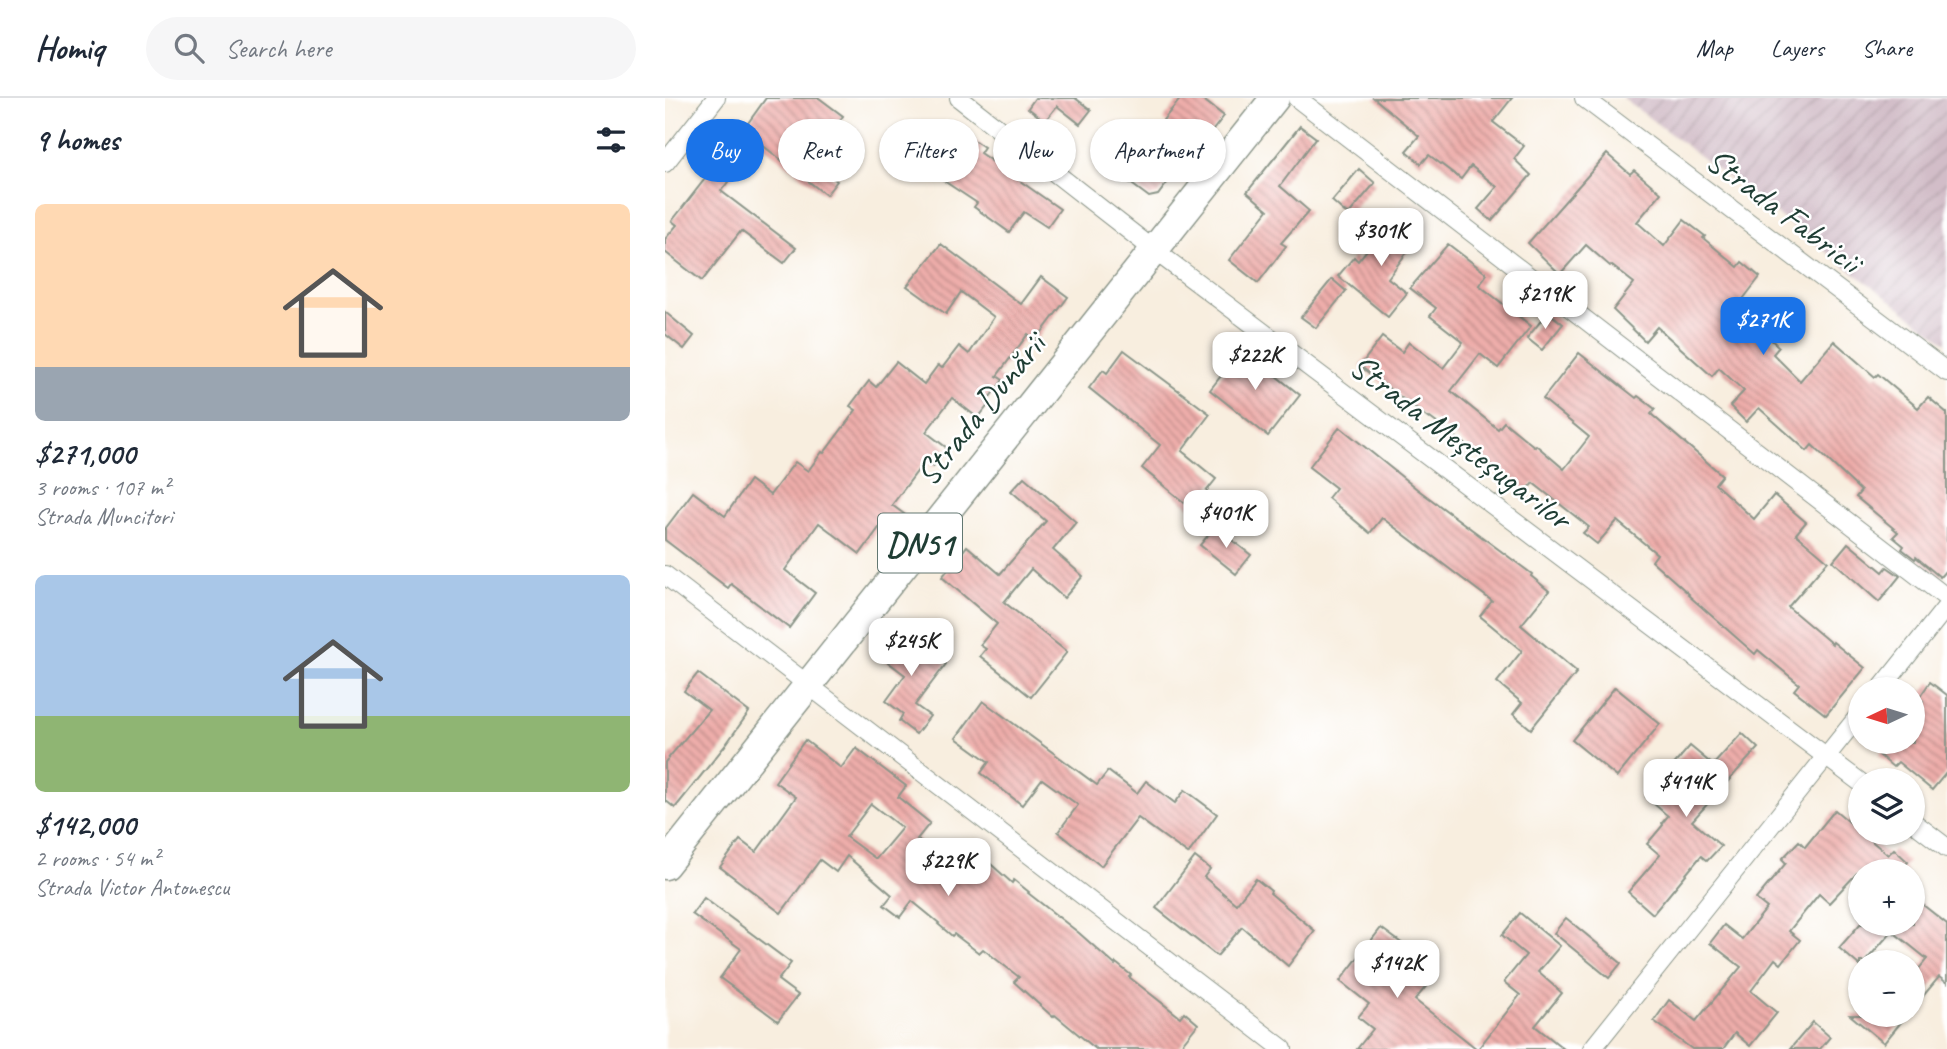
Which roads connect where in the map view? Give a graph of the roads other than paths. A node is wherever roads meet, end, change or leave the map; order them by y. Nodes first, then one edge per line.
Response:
1 (716, 98) edge
2 (959, 98) edge
3 (1275, 98) edge
4 (1297, 98) edge
5 (1584, 98) edge
6 (665, 163) edge
7 (1154, 250) junction
8 (1947, 372) edge
9 (665, 575) edge
10 (1947, 598) edge
11 (1947, 606) edge
12 (1890, 677) edge
13 (808, 684) junction
14 (1848, 728) edge
15 (1826, 756) junction
16 (1848, 773) edge
17 (1925, 831) edge
18 (1947, 848) edge
19 (665, 865) edge
20 (1283, 1049) edge
21 (1592, 1049) edge

1 - 6 street
2 - 7 street, Strada Meșteșugarilor
3 - 7 main road, Strada Dunării / DN51
4 - 10 street
5 - 8 street, Strada Fabricii
7 - 13 main road, Strada Dunării / DN51
7 - 15 street, Strada Meșteșugarilor
9 - 13 street
11 - 12 street
13 - 19 main road, Strada Dunării / DN51
13 - 20 street
14 - 15 street
15 - 16 street, Strada Meșteșugarilor
15 - 21 street
17 - 18 street

